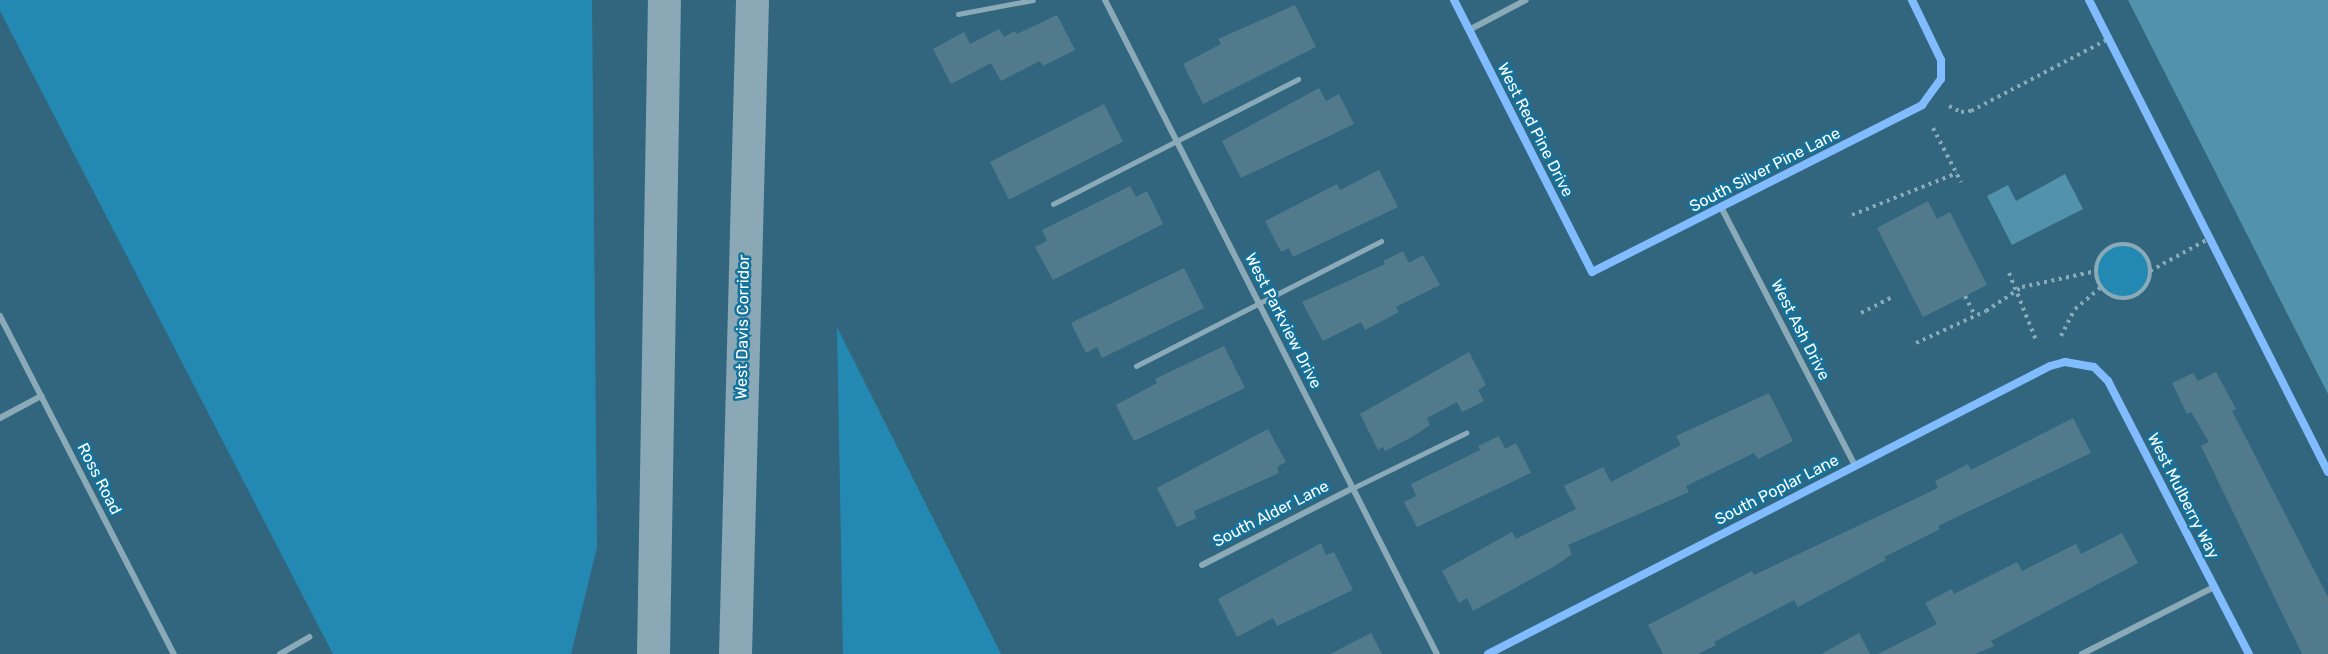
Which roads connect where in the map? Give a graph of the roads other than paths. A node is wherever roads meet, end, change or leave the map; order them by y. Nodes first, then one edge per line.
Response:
1 (664, 0) edge
2 (752, 0) edge
3 (1033, 0) edge
4 (1105, 0) edge
5 (1454, 0) edge
6 (1526, 0) edge
7 (1912, 0) edge
8 (958, 14) dead end
9 (1469, 30) junction
10 (1298, 79) dead end
11 (1176, 141) junction
12 (1053, 204) dead end
13 (1721, 207) junction
14 (1381, 241) dead end
15 (1592, 272) joint
16 (1259, 303) junction
17 (0, 316) edge
18 (2081, 362) joint
19 (1136, 366) dead end
20 (41, 396) junction
21 (0, 418) edge
22 (1466, 433) dead end
23 (1855, 465) junction
24 (1353, 488) junction
25 (738, 514) junction
26 (1202, 565) dead end
27 (656, 573) junction
28 (2214, 587) junction
29 (310, 637) dead end
30 (174, 654) edge
31 (280, 654) edge
32 (640, 654) edge
33 (653, 654) edge
34 (735, 654) edge
35 (752, 654) edge
36 (1437, 654) edge
37 (1488, 654) edge
38 (2082, 654) edge
39 (2249, 654) edge

1 - 27 highway
2 - 25 highway, West Davis Corridor
3 - 8 lane
4 - 11 street, West Parkview Drive
5 - 9 street, West Red Pine Drive
6 - 9 street
7 - 13 street, South Silver Pine Lane
9 - 15 street, West Red Pine Drive
10 - 11 lane
11 - 12 lane
11 - 16 street, West Parkview Drive
13 - 15 street, South Silver Pine Lane
13 - 23 street, West Ash Drive
14 - 16 lane
16 - 19 lane
16 - 24 street, West Parkview Drive
17 - 20 street, Ross Road
18 - 23 street, South Poplar Lane
18 - 28 street, West Mulberry Way
20 - 21 street
20 - 30 street, Ross Road
22 - 24 lane
23 - 37 street, South Poplar Lane
24 - 26 street, South Alder Lane
24 - 36 street, West Parkview Drive
25 - 34 highway, West Davis Corridor
25 - 35 highway
27 - 32 highway
27 - 33 highway
28 - 38 street
28 - 39 street, West Mulberry Way
29 - 31 street

